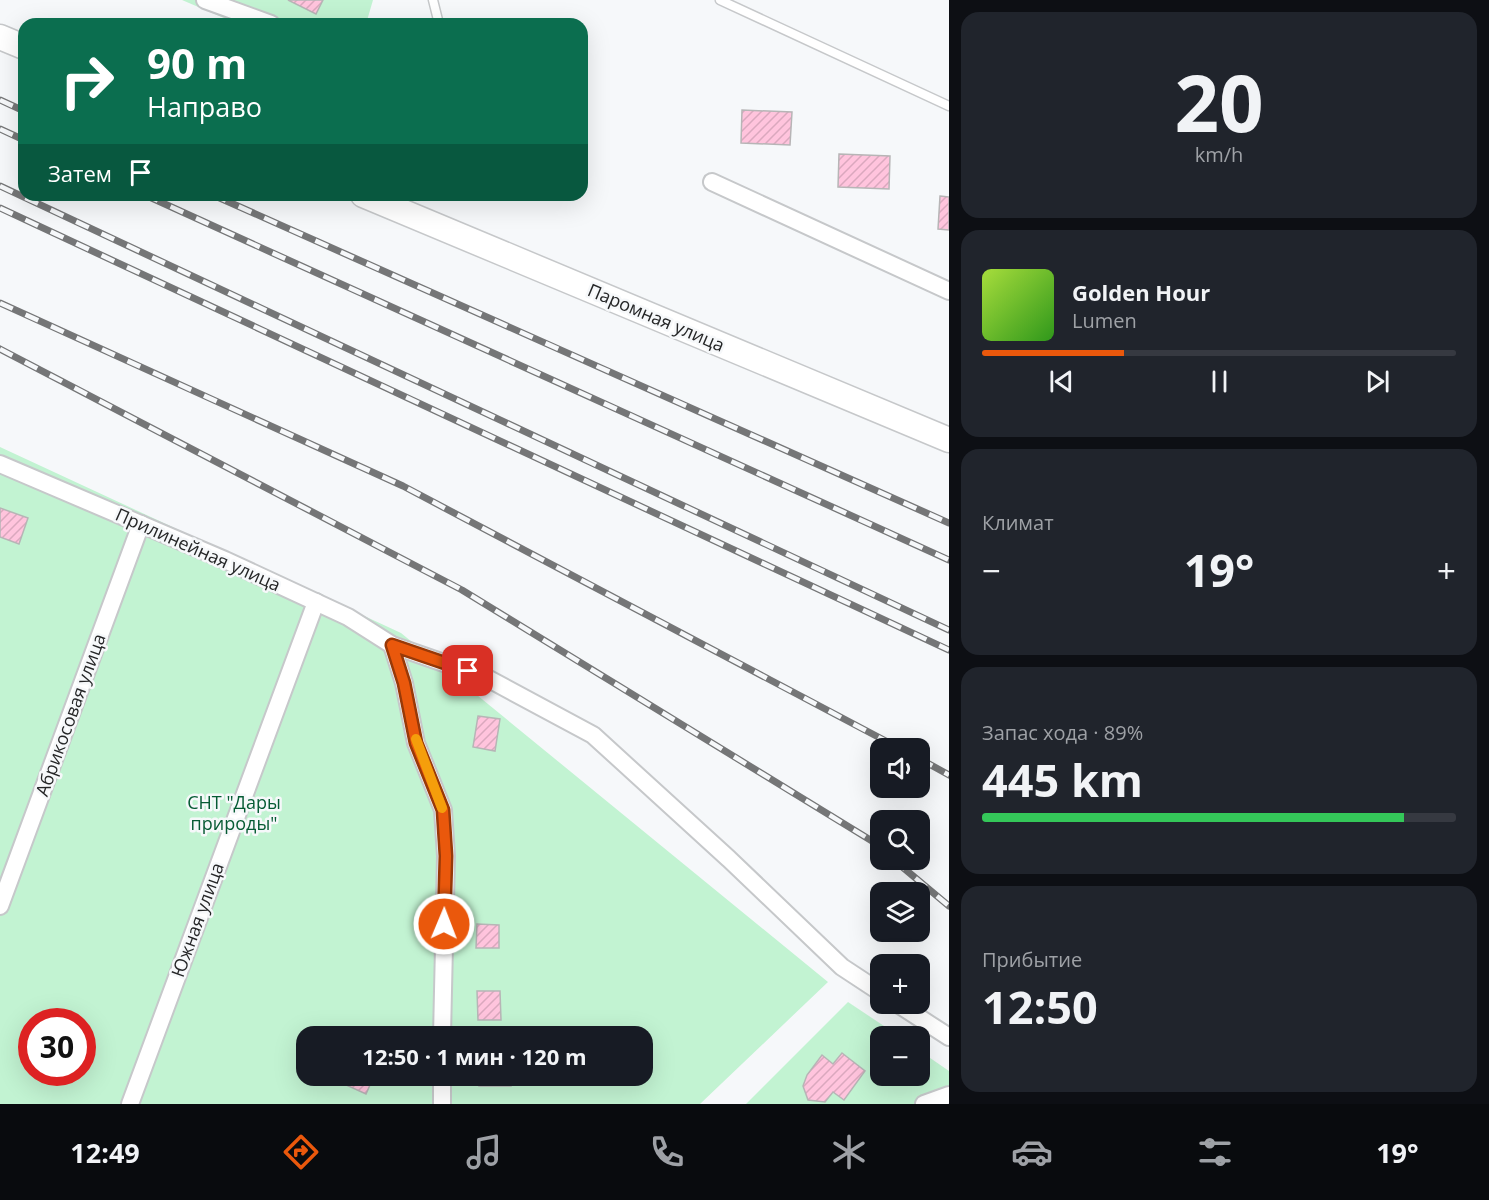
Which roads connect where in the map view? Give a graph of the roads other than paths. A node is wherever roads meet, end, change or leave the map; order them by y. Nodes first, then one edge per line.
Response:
1 (205, 0) edge
2 (433, 0) edge
3 (720, 0) edge
4 (254, 18) edge
5 (438, 18) edge
6 (0, 37) edge
7 (18, 44) edge
8 (949, 106) edge
9 (712, 182) dead end
10 (382, 201) edge
11 (949, 291) edge
12 (949, 440) edge
13 (0, 464) edge
14 (141, 525) junction
15 (316, 602) junction
16 (392, 645) junction
17 (0, 906) edge
18 (870, 985) edge
19 (913, 1014) edge
20 (442, 1026) edge
21 (949, 1037) edge
22 (442, 1086) edge
23 (949, 1095) edge
24 (130, 1104) edge
25 (442, 1104) edge
26 (924, 1104) edge

1 - 4 street
2 - 5 lane
3 - 8 lane
6 - 7 street
9 - 11 street
10 - 12 street, Паромная улица
13 - 14 street, Прилинейная улица
14 - 15 street, Прилинейная улица
14 - 17 street, Абрикосовая улица
15 - 16 street, Прилинейная улица
15 - 24 street, Южная улица
16 - 18 street, Прилинейная улица
16 - 20 street
19 - 21 street
22 - 25 street
23 - 26 street

